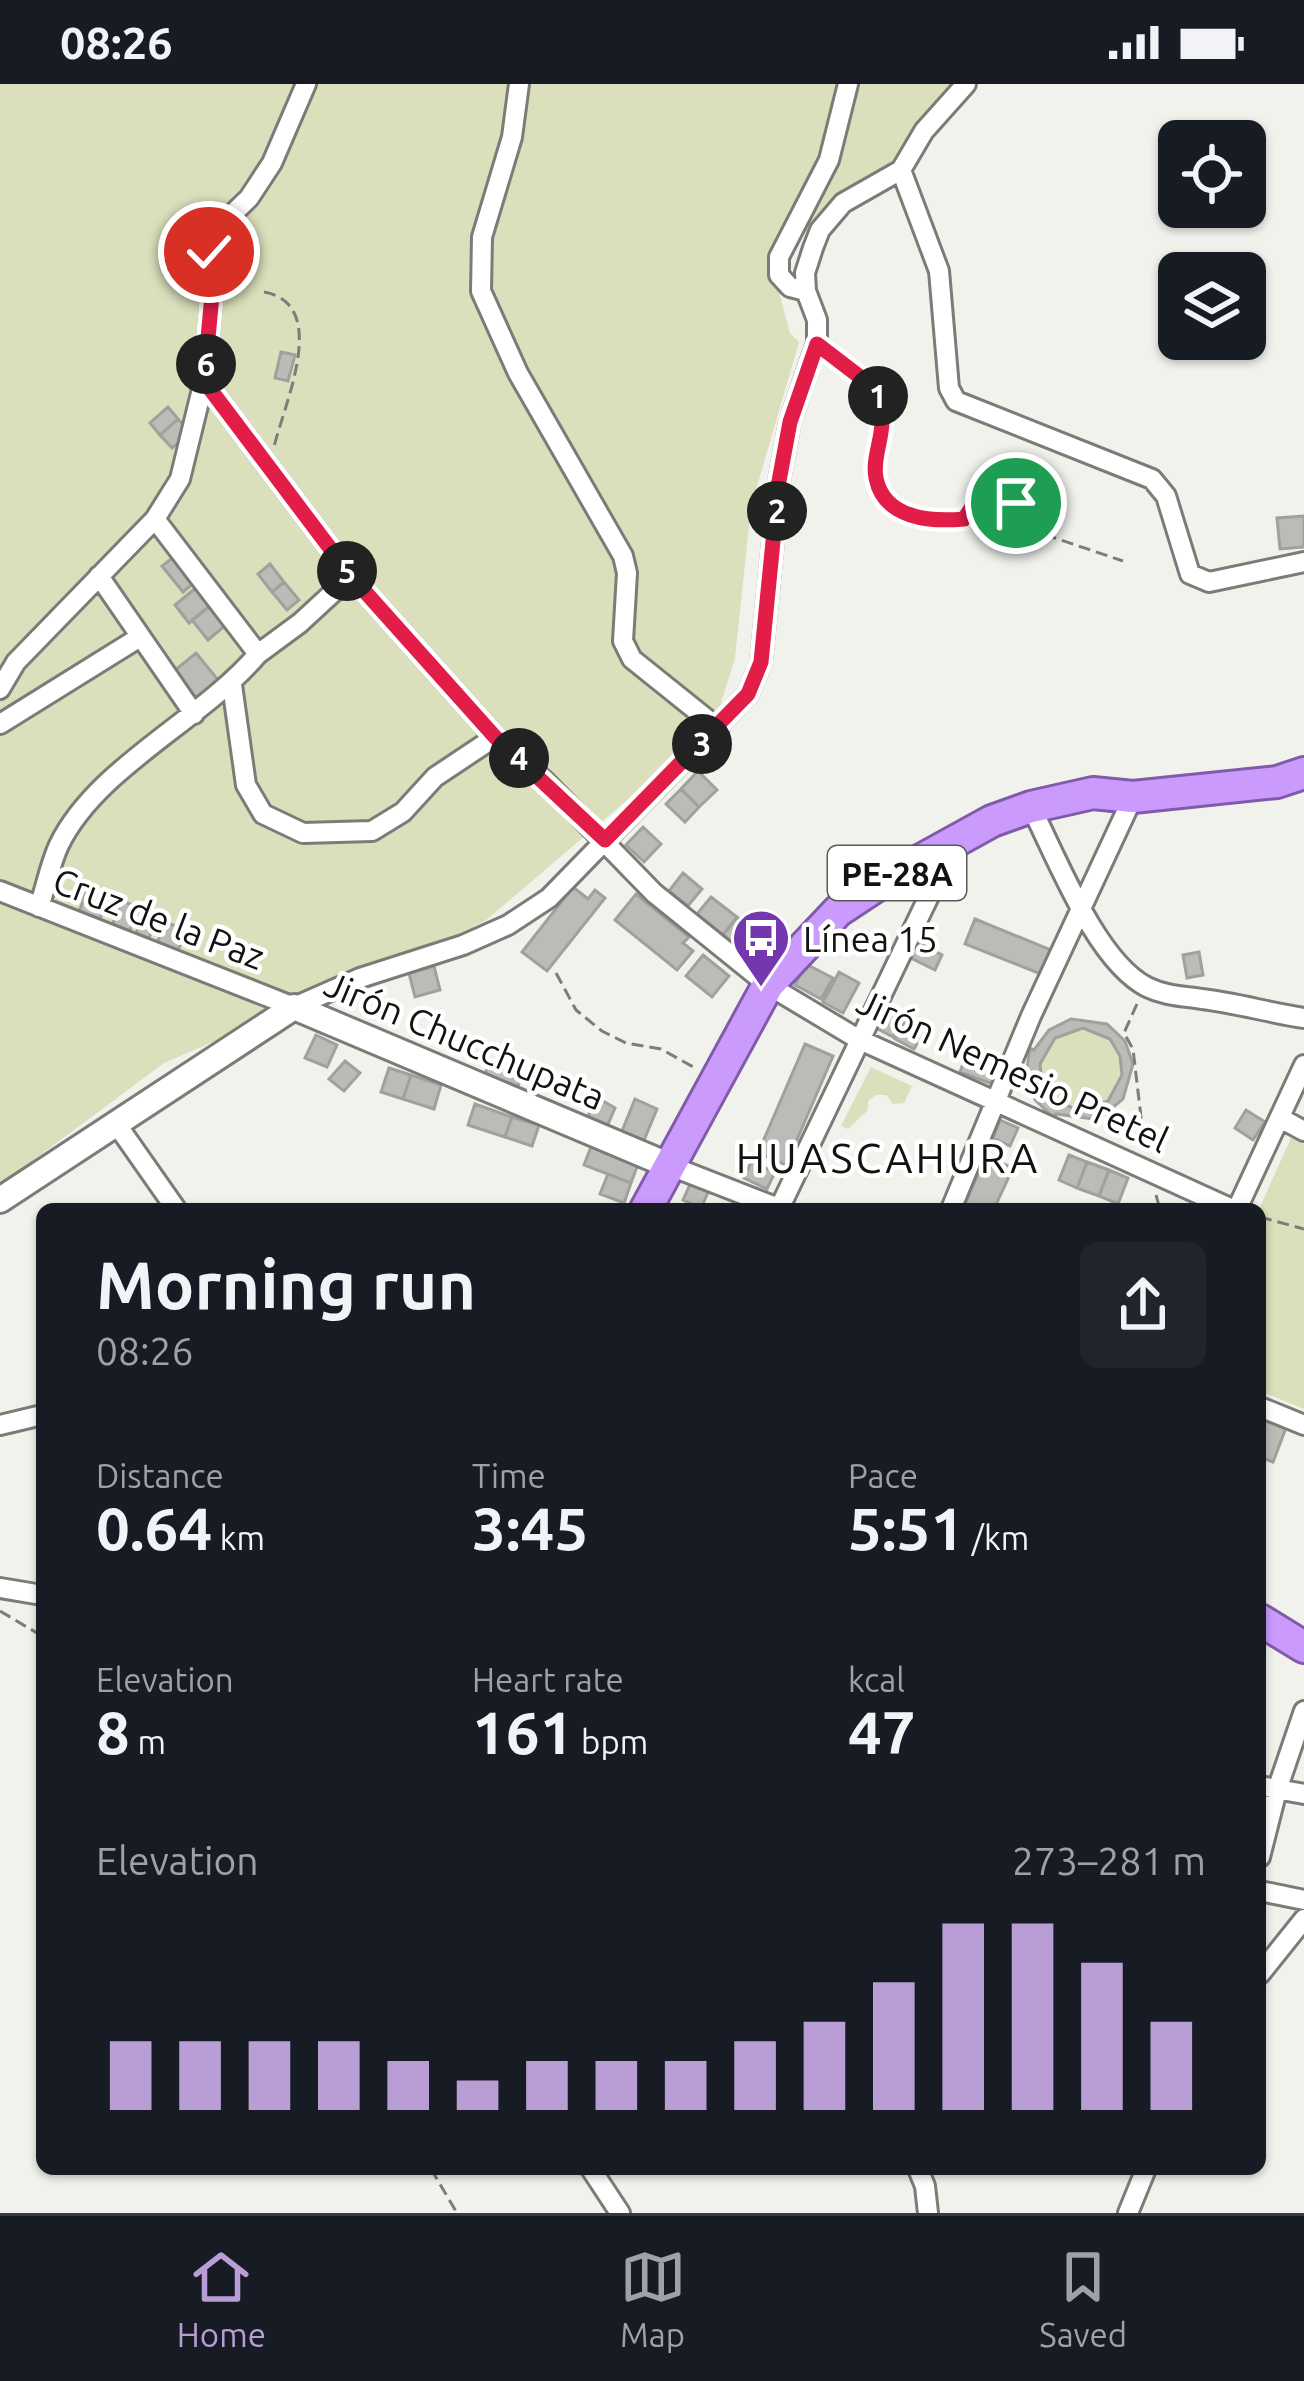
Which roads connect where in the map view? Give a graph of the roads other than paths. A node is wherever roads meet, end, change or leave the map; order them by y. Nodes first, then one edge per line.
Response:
1 (306, 84) edge
2 (519, 84) edge
3 (848, 84) edge
4 (966, 84) edge
5 (901, 170) junction
6 (806, 291) junction
7 (204, 381) junction
8 (155, 519) junction
9 (1304, 562) edge
10 (99, 576) junction
11 (351, 576) junction
12 (140, 637) junction
13 (258, 654) junction
14 (232, 685) junction
15 (0, 688) edge
16 (194, 715) junction
17 (0, 724) edge
18 (718, 728) junction
19 (495, 737) junction
20 (1304, 773) edge
21 (1133, 797) junction
22 (1030, 807) junction
23 (605, 840) junction
24 (955, 841) junction
25 (0, 891) edge
26 (39, 907) junction
27 (1083, 908) junction
28 (768, 985) junction
29 (294, 1006) junction
30 (1304, 1018) edge
31 (858, 1039) junction
32 (1304, 1065) edge
33 (994, 1102) junction
34 (1282, 1119) junction
35 (115, 1122) junction
36 (1304, 1131) edge
37 (668, 1165) junction
38 (0, 1200) edge
39 (172, 1203) edge
40 (649, 1203) edge
41 (765, 1203) edge
42 (783, 1203) edge
43 (953, 1203) edge
44 (1222, 1203) edge
45 (1238, 1203) edge
46 (1266, 1409) edge
47 (36, 1416) edge
48 (0, 1425) edge
49 (1304, 1425) edge
50 (0, 1588) edge
51 (36, 1594) edge
52 (1266, 1624) edge
53 (1304, 1647) edge
54 (1304, 1711) edge
55 (1268, 1788) edge
56 (1304, 1794) edge
57 (1266, 1892) edge
58 (1304, 1900) edge
59 (1304, 1919) edge
60 (1266, 1966) edge
61 (595, 2175) edge
62 (919, 2175) edge
63 (1143, 2175) edge
64 (620, 2213) edge
65 (928, 2213) edge
66 (1127, 2213) edge

1 - 7 street
2 - 18 street
3 - 6 street
4 - 5 street
5 - 6 street
5 - 9 street
6 - 18 street
7 - 8 street
7 - 11 street, Jirón Nemesio Pretel
8 - 10 street
8 - 13 street
10 - 12 street
10 - 15 street
11 - 13 street
11 - 19 street, Jirón Nemesio Pretel
12 - 16 street
12 - 17 street
13 - 14 street
14 - 16 street
14 - 19 street
16 - 26 street
18 - 23 street
19 - 23 street, Jirón Nemesio Pretel
20 - 21 highway, PE-28A
21 - 22 highway, PE-28A
21 - 27 street
22 - 24 highway, PE-28A
22 - 27 street
23 - 28 street, Jirón Nemesio Pretel
23 - 29 street
24 - 28 highway, PE-28A
24 - 31 street
25 - 26 street, Cruz de la Paz
26 - 29 street, Cruz de la Paz
27 - 30 street
27 - 33 street
28 - 31 street, Jirón Nemesio Pretel
28 - 37 highway, PE-28A
29 - 35 street, Jirón Chucchupata
29 - 37 street, Jirón Chucchupata
31 - 33 street, Jirón Nemesio Pretel
31 - 42 street
32 - 34 street
33 - 43 street
33 - 44 street, Jirón Nemesio Pretel
34 - 36 street
34 - 45 street
35 - 38 street, Jirón Chucchupata
35 - 39 street
37 - 40 highway, PE-28A
37 - 41 street
46 - 49 street
47 - 48 street
50 - 51 street
52 - 53 highway
54 - 55 street
55 - 56 street
57 - 58 street
59 - 60 street
61 - 64 street
62 - 65 street
63 - 66 street

